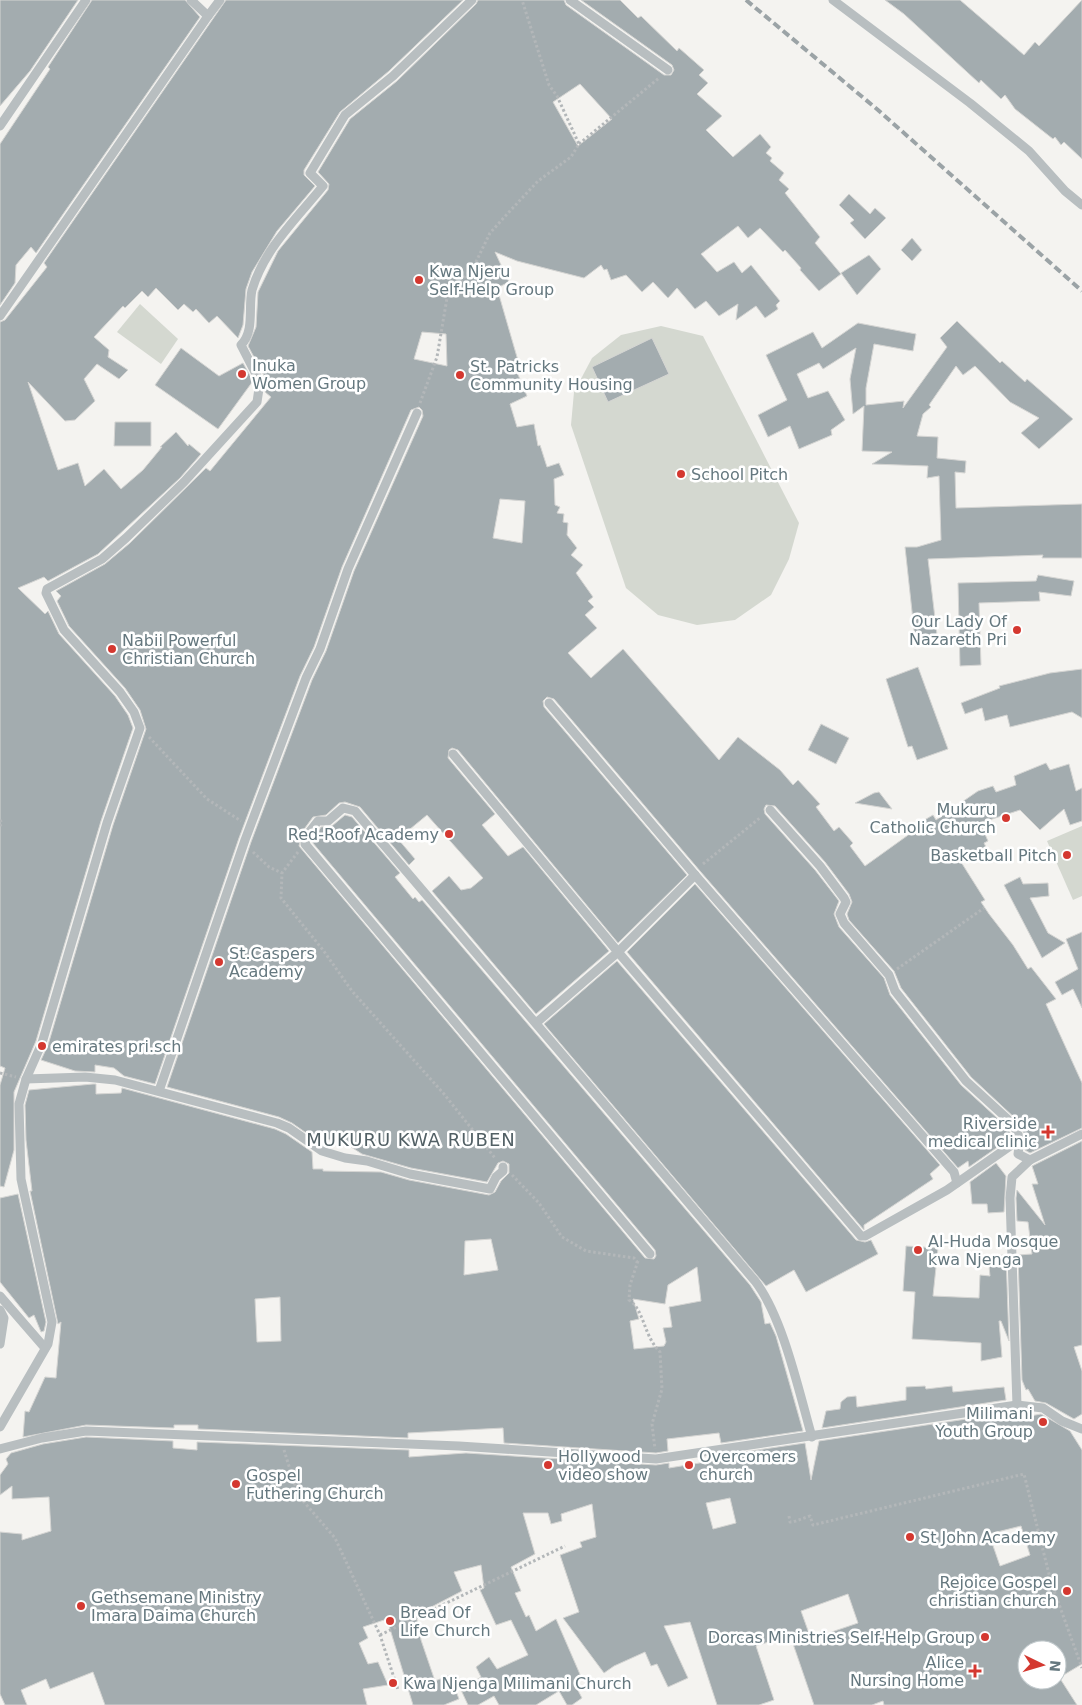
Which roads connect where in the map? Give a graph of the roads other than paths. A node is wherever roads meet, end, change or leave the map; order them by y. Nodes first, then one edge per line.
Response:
1 (86, 0) edge
2 (191, 0) edge
3 (220, 0) edge
4 (472, 0) edge
5 (570, 0) edge
6 (833, 0) edge
7 (208, 16) junction
8 (668, 70) road end
9 (0, 126) edge
10 (1082, 205) edge
11 (0, 316) edge
12 (417, 413) road end
13 (549, 703) dead end
14 (453, 754) dead end
15 (770, 810) road end
16 (695, 875) junction
17 (618, 952) junction
18 (536, 1023) junction
19 (26, 1079) junction
20 (159, 1091) junction
21 (1082, 1134) edge
22 (1020, 1139) junction
23 (1030, 1160) junction
24 (502, 1167) road end
25 (957, 1183) junction
26 (647, 1256) road end
27 (0, 1296) edge
28 (0, 1310) edge
29 (0, 1344) edge
30 (46, 1348) junction
31 (1016, 1405) junction
32 (0, 1427) edge
33 (1082, 1428) edge
34 (812, 1437) junction
35 (0, 1449) edge

1 - 9 street
2 - 7 street
3 - 7 street
4 - 19 street
5 - 8 street
6 - 10 street
7 - 11 street
12 - 20 street
13 - 16 street
14 - 17 street
15 - 22 street
16 - 17 street
16 - 25 street
17 - 18 street
17 - 25 street
18 - 26 street
18 - 34 street
19 - 20 street
19 - 30 street
20 - 24 street
21 - 23 street
22 - 23 street
22 - 25 street
23 - 31 street
27 - 30 street
28 - 29 street
30 - 32 street
31 - 33 street
31 - 34 street
34 - 35 street

